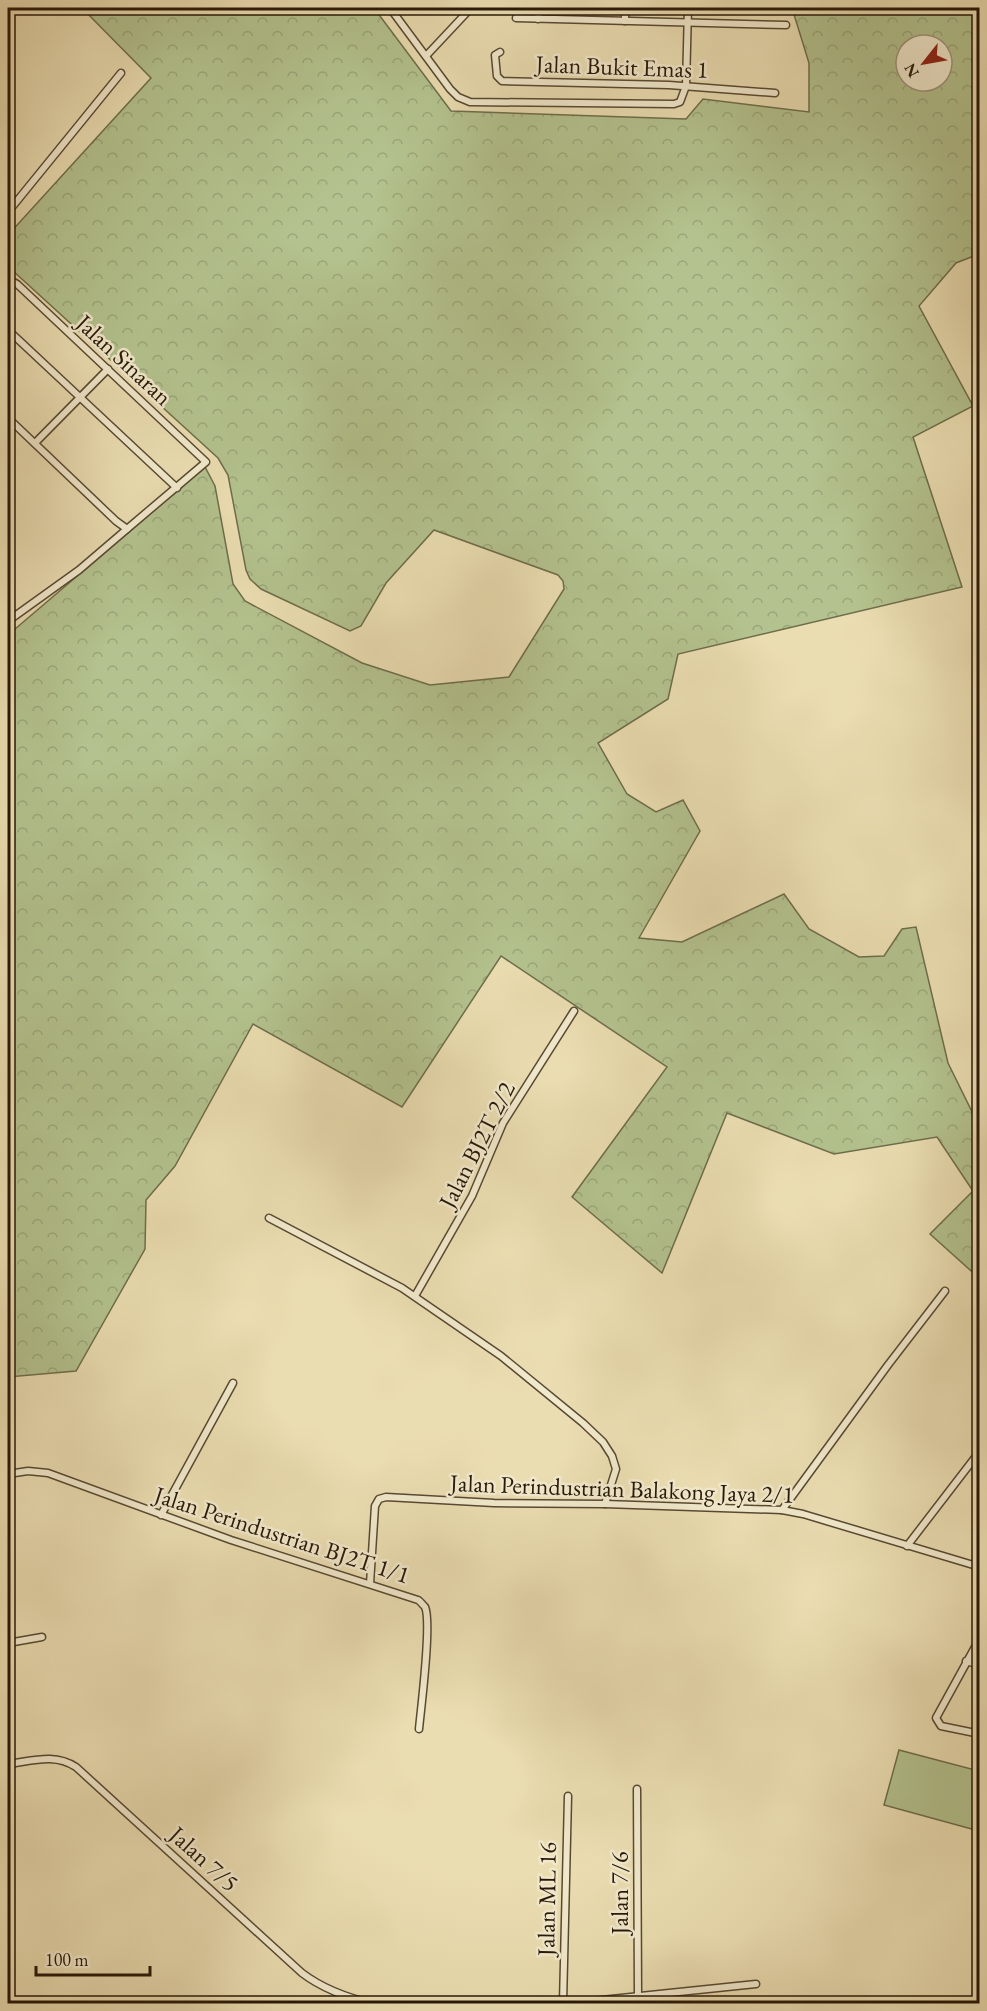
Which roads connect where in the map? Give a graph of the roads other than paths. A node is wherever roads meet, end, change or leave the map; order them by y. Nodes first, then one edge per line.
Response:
1 (390, 8) edge
2 (471, 8) edge
3 (538, 8) edge
4 (625, 8) edge
5 (688, 8) edge
6 (516, 18) dead end
7 (538, 19) junction
8 (625, 21) junction
9 (688, 23) junction
10 (786, 25) dead end
11 (501, 52) dead end
12 (426, 56) junction
13 (121, 73) dead end
14 (686, 86) junction
15 (775, 93) dead end
16 (8, 212) edge
17 (8, 281) edge
18 (8, 330) edge
19 (108, 369) junction
20 (78, 398) junction
21 (8, 418) edge
22 (35, 443) junction
23 (177, 489) junction
24 (127, 529) junction
25 (8, 621) edge
26 (574, 1011) dead end
27 (269, 1218) dead end
28 (945, 1291) dead end
29 (415, 1296) junction
30 (233, 1383) dead end
31 (980, 1451) edge
32 (8, 1474) edge
33 (605, 1504) junction
34 (782, 1510) junction
35 (161, 1515) junction
36 (907, 1546) junction
37 (980, 1567) edge
38 (370, 1584) junction
39 (42, 1637) dead end
40 (980, 1638) edge
41 (8, 1643) edge
42 (966, 1661) junction
43 (980, 1665) edge
44 (419, 1729) dead end
45 (980, 1734) edge
46 (8, 1764) edge
47 (638, 1789) dead end
48 (568, 1796) dead end
49 (756, 1984) dead end
50 (638, 1996) junction
51 (356, 2002) edge
52 (563, 2003) edge
53 (374, 2004) edge

1 - 12 street
2 - 12 street
3 - 7 street
4 - 8 street
5 - 9 street
6 - 7 street
7 - 8 street
8 - 9 street
9 - 10 street
9 - 14 street
11 - 14 street, Jalan Bukit Emas 1
12 - 14 street
13 - 16 street
14 - 15 street, Jalan Bukit Emas 1
17 - 19 street, Jalan Sinaran
18 - 20 street
19 - 20 street
19 - 23 street, Jalan Sinaran
20 - 22 street
20 - 23 street
21 - 22 street
22 - 24 street
23 - 24 street
24 - 25 street
26 - 29 street, Jalan BJ2T 2/2
27 - 29 street
28 - 34 street
29 - 33 street
30 - 35 street
31 - 36 street
32 - 35 street, Jalan Perindustrian BJ2T 1/1
33 - 34 street, Jalan Perindustrian Balakong Jaya 2/1
33 - 38 street, Jalan Perindustrian Balakong Jaya 2/1
34 - 36 street, Jalan Perindustrian Balakong Jaya 2/1
35 - 38 street, Jalan Perindustrian BJ2T 1/1
36 - 37 street, Jalan Perindustrian Balakong Jaya 2/1
38 - 44 street, Jalan Perindustrian BJ2T 1/1
39 - 41 street
40 - 42 street
42 - 43 street
42 - 45 street
46 - 51 street, Jalan 7/5
47 - 50 street, Jalan 7/6
48 - 52 street, Jalan ML 16
49 - 50 street
50 - 52 street
51 - 53 street, Jalan 7/5

